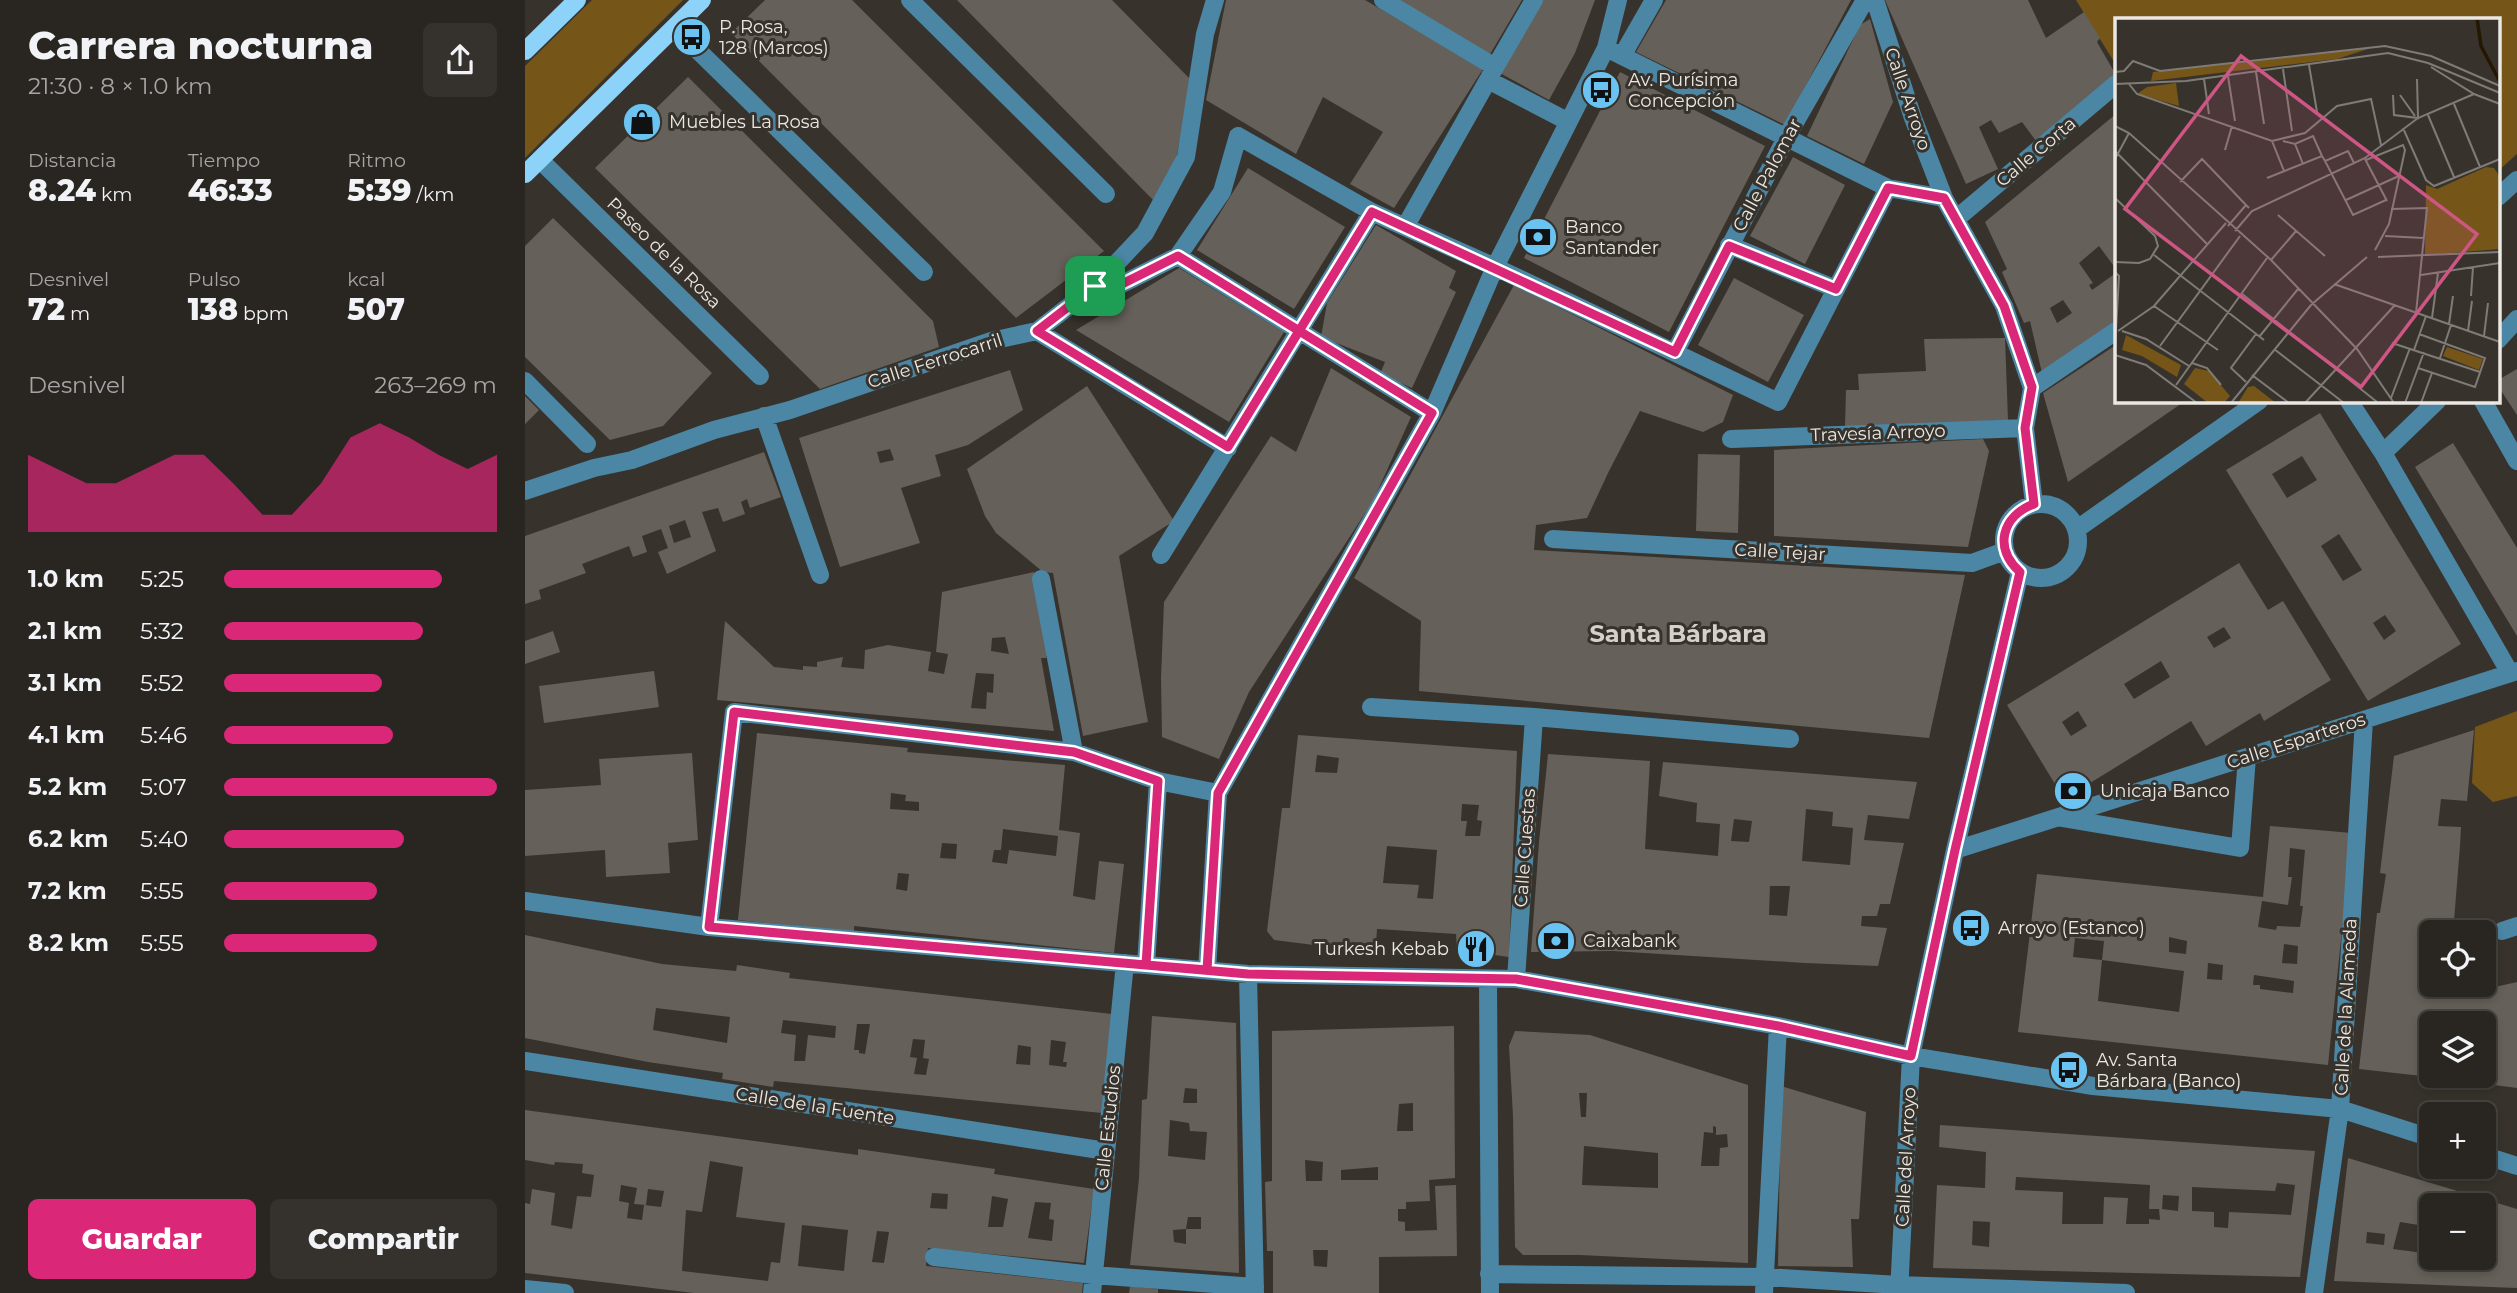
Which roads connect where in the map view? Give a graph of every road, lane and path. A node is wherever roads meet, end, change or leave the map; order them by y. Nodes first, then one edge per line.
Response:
1 (577, 0) edge
2 (702, 0) edge
3 (910, 0) edge
4 (1215, 0) edge
5 (1383, 0) edge
6 (1534, 0) edge
7 (1618, 0) edge
8 (1654, 0) edge
9 (1865, 0) edge
10 (1875, 0) edge
11 (675, 28) junction
12 (525, 51) edge
13 (1614, 52) junction
14 (1492, 73) junction
15 (2115, 86) edge
16 (1567, 121) junction
17 (1786, 138) junction
18 (540, 160) junction
19 (525, 174) edge
20 (2517, 180) edge
21 (1888, 188) junction
22 (1106, 194) dead end
23 (2499, 196) edge
24 (1944, 198) junction
25 (1372, 212) junction
26 (1956, 219) junction
27 (1405, 227) junction
28 (1729, 246) junction
29 (1178, 256) junction
30 (1495, 267) junction
31 (924, 272) dead end
32 (1095, 286) junction
33 (1836, 289) junction
34 (2517, 319) edge
35 (1299, 330) junction
36 (1037, 331) junction
37 (2115, 332) edge
38 (2499, 339) edge
39 (1675, 352) junction
40 (760, 376) dead end
41 (525, 382) edge
42 (2032, 387) junction
43 (2258, 402) edge
44 (2350, 402) edge
45 (2436, 402) edge
46 (2484, 402) edge
47 (1432, 413) junction
48 (764, 416) junction
49 (2025, 428) junction
50 (1731, 439) dead end
51 (587, 444) dead end
52 (1228, 447) junction
53 (2383, 453) junction
54 (2517, 461) edge
55 (525, 491) edge
56 (2034, 504) junction
57 (2077, 529) junction
58 (1553, 539) dead end
59 (2005, 551) junction
60 (1161, 555) dead end
61 (2020, 572) junction
62 (820, 575) dead end
63 (1041, 579) dead end
64 (2514, 672) edge
65 (1371, 707) dead end
66 (1534, 717) junction
67 (2364, 720) junction
68 (1790, 739) dead end
69 (1074, 752) junction
70 (2247, 757) junction
71 (1158, 781) junction
72 (1218, 793) junction
73 (2058, 817) junction
74 (1955, 850) junction
75 (525, 901) edge
76 (709, 927) junction
77 (1125, 963) junction
78 (1146, 965) junction
79 (1207, 970) junction
80 (1248, 974) junction
81 (1516, 979) junction
82 (1487, 980) junction
83 (1778, 1026) junction
84 (1911, 1056) junction
85 (525, 1061) edge
86 (2340, 1108) junction
87 (2419, 1134) edge
88 (1106, 1151) junction
89 (2496, 1159) edge
90 (2517, 1166) edge
91 (934, 1257) dead end
92 (1489, 1274) junction
93 (1093, 1275) junction
94 (1764, 1285) edge
95 (1899, 1289) edge
96 (525, 1290) edge
97 (1255, 1290) edge
98 (558, 1292) edge
99 (1092, 1293) edge
100 (1490, 1293) edge
101 (2126, 1293) edge
102 (2314, 1293) edge

1 - 12 main road
2 - 11 main road
3 - 22 street
4 - 32 street, Calle Ferrocarril
5 - 14 street
6 - 14 street
7 - 13 street
8 - 13 street
9 - 17 street, Calle Palomar
10 - 24 street, Calle Arroyo
11 - 18 main road
11 - 31 street
13 - 16 street
13 - 17 street
14 - 16 street
14 - 27 street
15 - 26 street, Calle Corta
16 - 30 street
17 - 21 street
17 - 28 street, Calle Palomar
18 - 19 main road
18 - 40 street, Paseo de la Rosa
20 - 23 street
21 - 24 street
21 - 33 street
24 - 26 street
25 - 27 street
25 - 29 street, Calle Ferrocarril
25 - 35 street
26 - 42 street
27 - 30 street
28 - 33 street
28 - 39 street, Calle Palomar
29 - 32 street, Calle Ferrocarril
29 - 35 street
30 - 39 street
30 - 47 street
32 - 36 street, Calle Ferrocarril
33 - 39 street
34 - 38 street
35 - 47 street
35 - 52 street
36 - 48 street, Calle Ferrocarril
36 - 52 street
37 - 42 street
41 - 51 street
42 - 49 street
43 - 57 street
44 - 53 street
45 - 53 street
46 - 54 street
47 - 72 street
48 - 55 street, Calle Ferrocarril
48 - 62 street
49 - 50 street, Travesía Arroyo
49 - 56 street
52 - 60 street
53 - 64 street
56 - 57 street
56 - 59 street
57 - 61 street
58 - 59 street, Calle Tejar
59 - 61 street
61 - 74 street, Calle del Arroyo
63 - 69 street
64 - 67 street, Calle Esparteros
65 - 66 street
66 - 68 street
66 - 81 street, Calle Cuestas
67 - 70 street, Calle Esparteros
67 - 86 street, Calle de la Alameda
69 - 71 street
69 - 76 street
70 - 73 street, Calle Esparteros
70 - 73 street
71 - 72 street
71 - 78 street
72 - 79 street
73 - 74 street, Calle Esparteros
74 - 84 street, Calle del Arroyo
75 - 76 street
76 - 77 street
77 - 78 street
77 - 88 street, Calle Estudios
78 - 79 street
79 - 80 street
80 - 82 street
80 - 97 street
81 - 82 street
81 - 83 street
82 - 92 street
83 - 84 street
83 - 94 street
84 - 86 street
84 - 95 street, Calle del Arroyo
85 - 88 street, Calle de la Fuente
86 - 87 street
86 - 102 street, Calle de la Alameda
88 - 93 street, Calle Estudios
89 - 90 street
91 - 93 street
92 - 94 street
92 - 100 street
93 - 97 street
93 - 99 street, Calle Estudios
94 - 95 street
95 - 101 street
96 - 98 street

